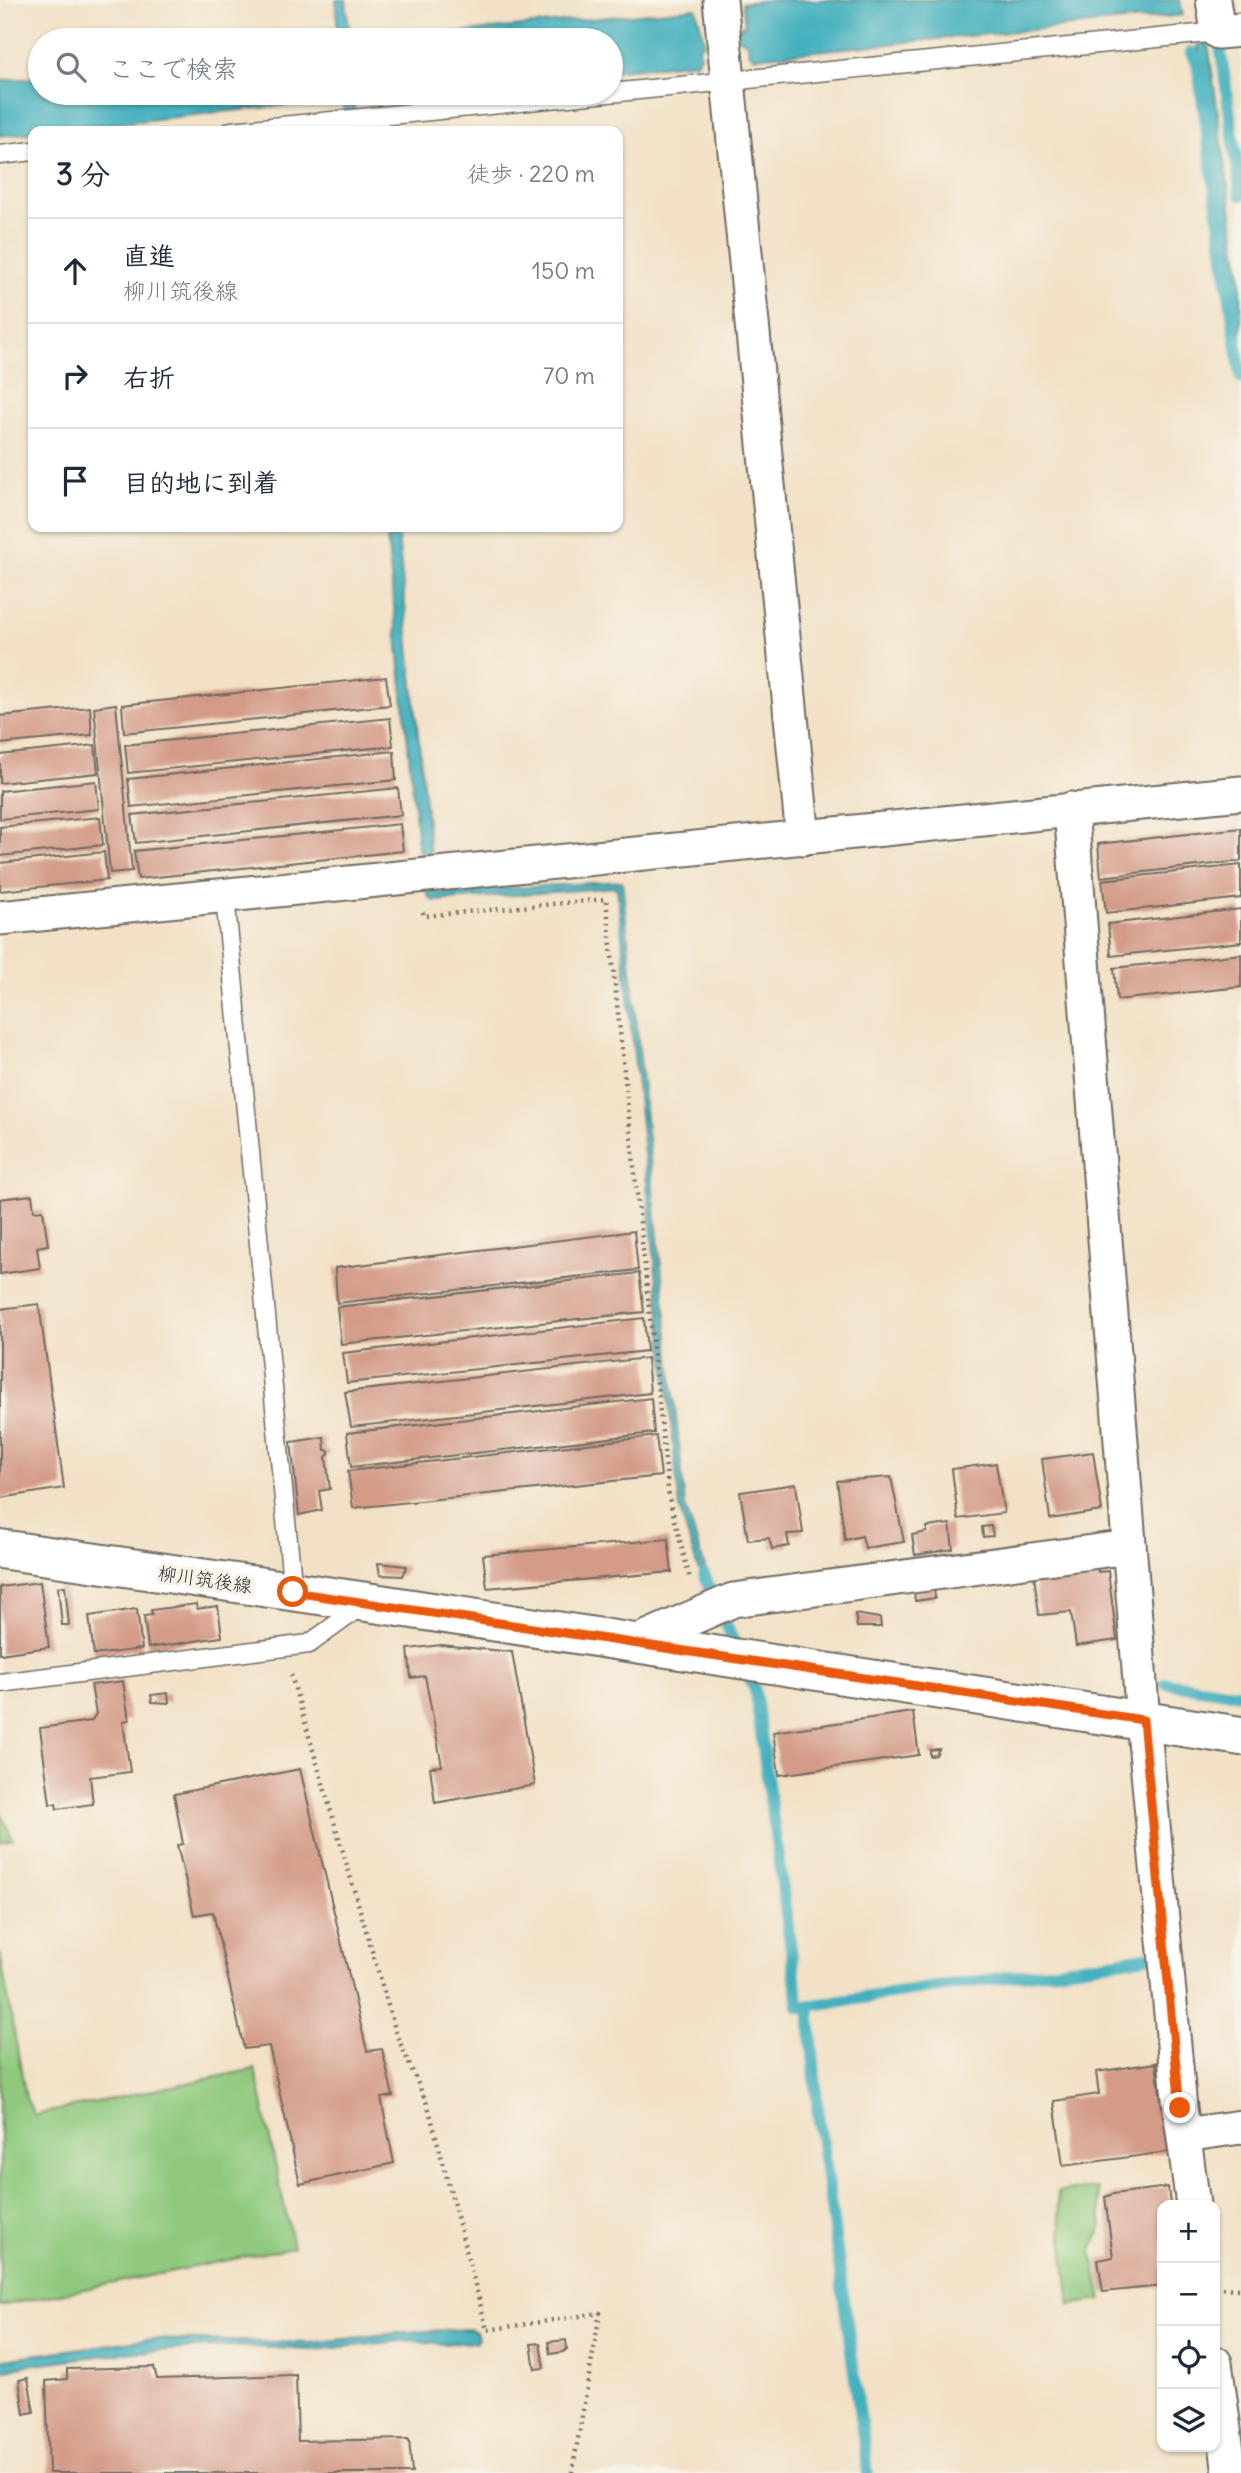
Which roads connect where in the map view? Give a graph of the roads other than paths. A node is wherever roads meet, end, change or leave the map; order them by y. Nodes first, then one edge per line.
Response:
1 (720, 0) edge
2 (1224, 21) edge
3 (728, 81) junction
4 (623, 92) edge
5 (489, 105) edge
6 (281, 126) edge
7 (28, 152) edge
8 (0, 155) edge
9 (1241, 793) edge
10 (1071, 809) junction
11 (803, 838) junction
12 (225, 896) junction
13 (0, 918) edge
14 (1129, 1547) junction
15 (0, 1549) edge
16 (293, 1592) junction
17 (367, 1602) junction
18 (632, 1644) junction
19 (0, 1683) edge
20 (1143, 1720) junction
21 (1241, 1736) edge
22 (1241, 2127) edge
23 (1184, 2136) junction
24 (1192, 2200) edge
25 (1219, 2389) edge
26 (1230, 2473) edge

1 - 3 street
2 - 3 lane
3 - 4 lane
3 - 11 street
5 - 6 lane
7 - 8 lane
9 - 10 street
10 - 11 street
10 - 14 street
11 - 12 street
12 - 13 street
12 - 16 lane
14 - 18 street
14 - 20 street
15 - 16 main road, 柳川筑後線
16 - 17 main road, 柳川筑後線
17 - 18 main road, 柳川筑後線
17 - 19 lane
18 - 20 main road, 柳川筑後線
20 - 21 main road, 柳川筑後線
20 - 23 street
22 - 23 street
23 - 24 street
25 - 26 street

